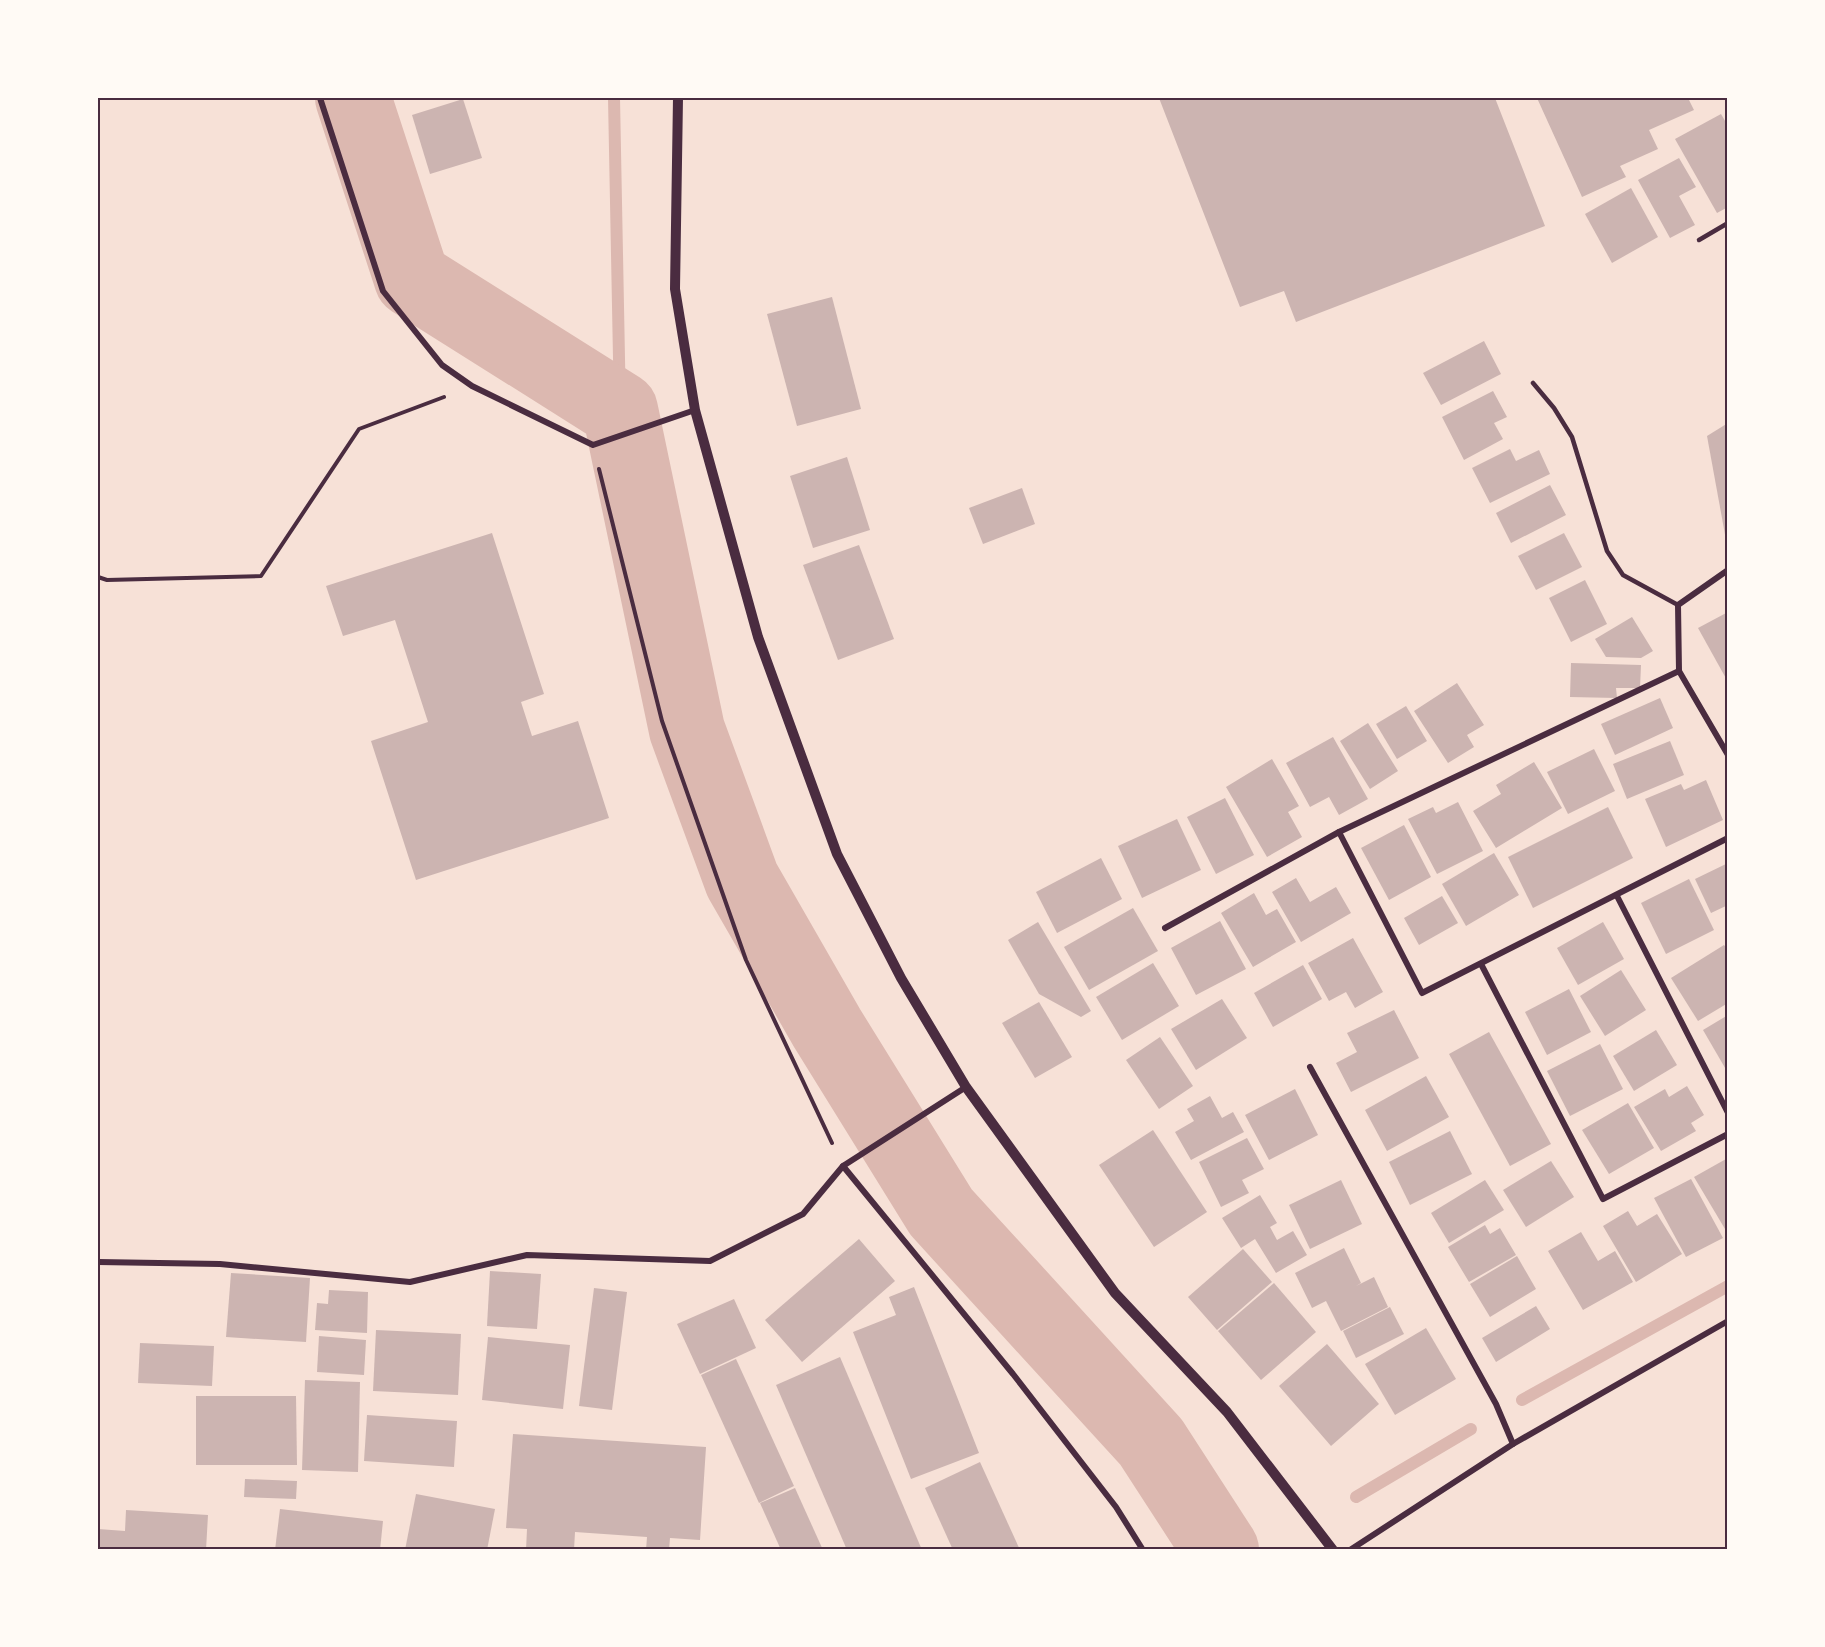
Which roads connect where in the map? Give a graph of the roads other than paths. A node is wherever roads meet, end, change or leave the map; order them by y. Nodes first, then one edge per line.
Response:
1 (320, 98) edge
2 (678, 98) edge
3 (1728, 223) edge
4 (1699, 240) dead end
5 (1533, 383) dead end
6 (695, 410) junction
7 (1728, 570) edge
8 (1678, 605) junction
9 (1679, 672) junction
10 (1728, 755) edge
11 (1339, 832) junction
12 (1728, 838) edge
13 (1617, 896) junction
14 (1164, 928) dead end
15 (1481, 964) junction
16 (1310, 1067) dead end
17 (966, 1087) junction
18 (1728, 1113) edge
19 (1728, 1134) edge
20 (843, 1166) junction
21 (98, 1262) edge
22 (1728, 1321) edge
23 (1513, 1444) junction
24 (1143, 1550) edge
25 (1333, 1550) edge
26 (1350, 1550) edge

1 - 6 street
2 - 6 street
3 - 4 lane
5 - 8 lane
6 - 17 street
7 - 8 street
8 - 9 street
9 - 10 street
9 - 11 street
11 - 14 street
11 - 15 street
12 - 13 street
13 - 15 street
13 - 18 street
15 - 19 street
16 - 23 street
17 - 20 street
17 - 25 street
20 - 21 street
20 - 24 street
22 - 23 street
23 - 26 street

